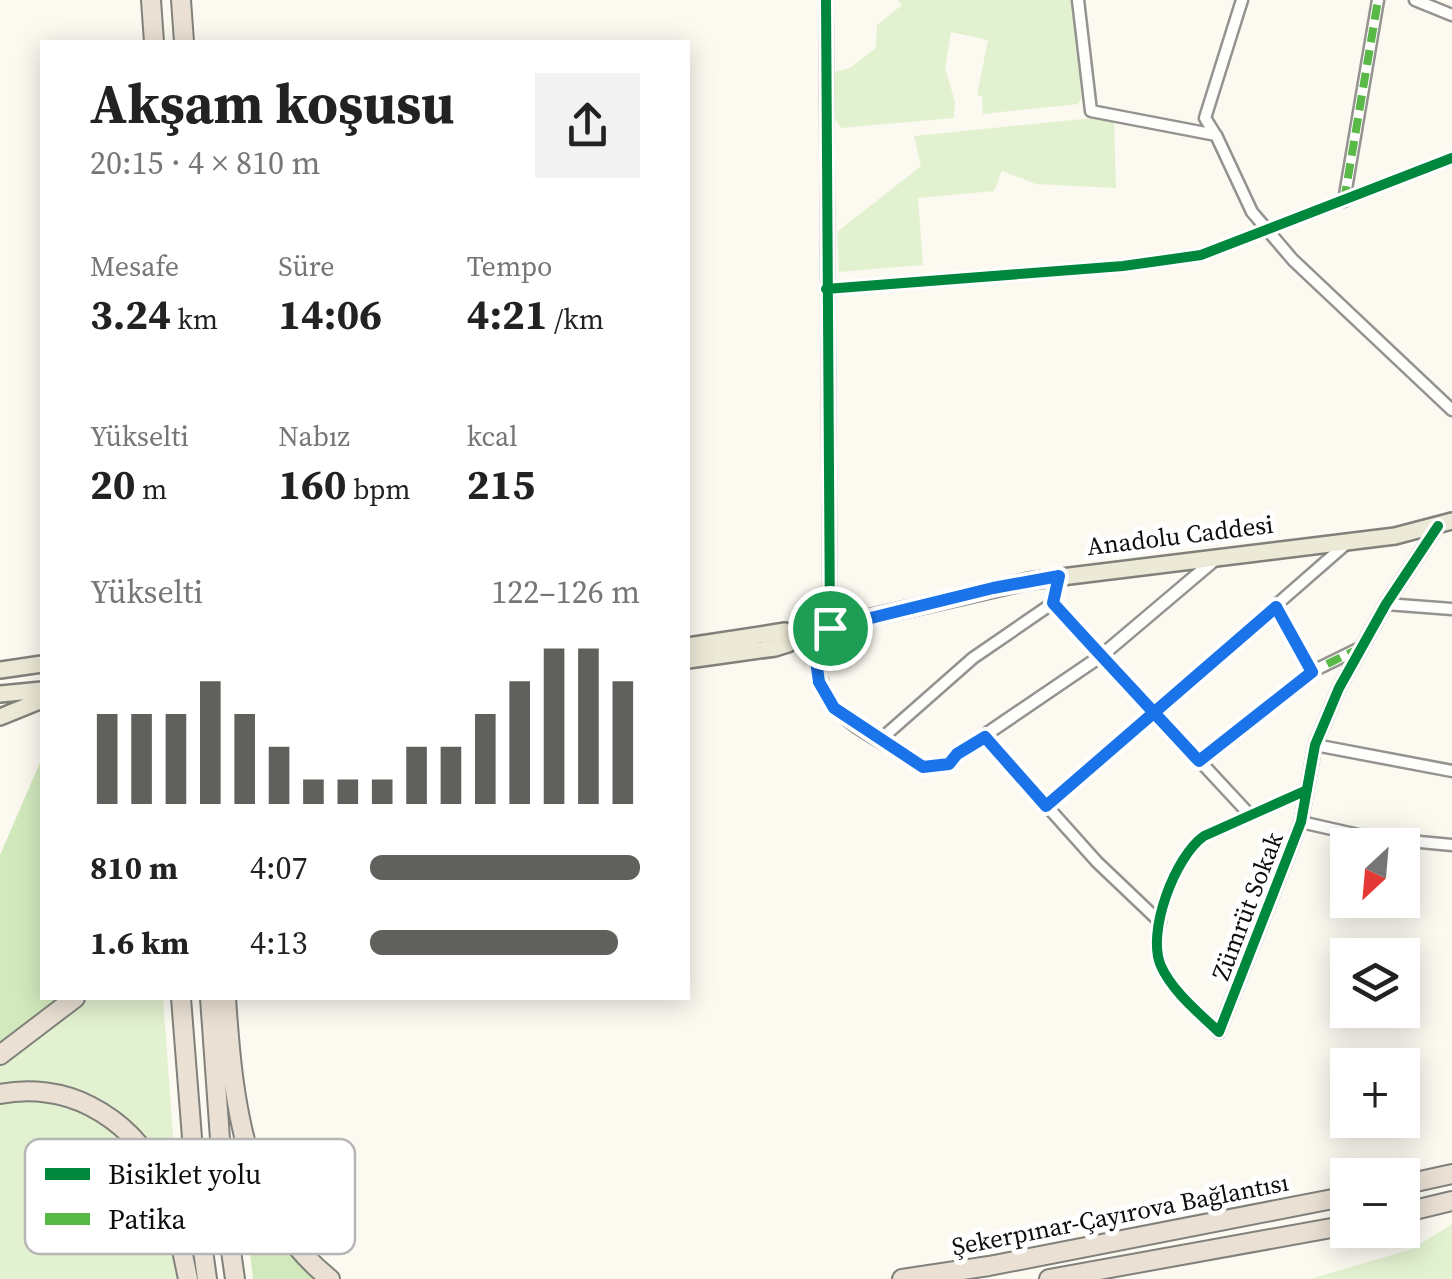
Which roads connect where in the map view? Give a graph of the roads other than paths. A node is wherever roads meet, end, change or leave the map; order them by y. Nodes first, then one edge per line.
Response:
1 (151, 0) edge
2 (181, 0) edge
3 (826, 0) edge
4 (1078, 0) edge
5 (1242, 0) edge
6 (1378, 0) edge
7 (1415, 0) edge
8 (1452, 15) edge
9 (154, 35) edge
10 (184, 35) edge
11 (1216, 135) junction
12 (1452, 158) edge
13 (1344, 201) junction
14 (1268, 230) junction
15 (826, 289) junction
16 (1452, 410) edge
17 (1445, 523) edge
18 (1350, 540) junction
19 (1219, 556) junction
20 (1059, 576) junction
21 (1053, 603) junction
22 (1386, 604) junction
23 (1276, 607) junction
24 (1452, 609) edge
25 (830, 628) junction
26 (806, 633) junction
27 (690, 646) edge
28 (1362, 647) junction
29 (1101, 656) junction
30 (690, 660) edge
31 (40, 664) edge
32 (0, 670) edge
33 (1312, 672) junction
34 (40, 690) edge
35 (0, 694) edge
36 (40, 701) edge
37 (1152, 711) junction
38 (0, 717) edge
39 (985, 737) junction
40 (881, 739) junction
41 (1316, 746) junction
42 (1199, 761) junction
43 (1452, 771) edge
44 (1307, 790) junction
45 (1046, 806) junction
46 (1250, 816) junction
47 (1301, 822) junction
48 (1452, 845) edge
49 (1160, 922) junction
50 (73, 1000) edge
51 (181, 1000) edge
52 (210, 1000) edge
53 (226, 1000) edge
54 (1218, 1032) joint
55 (0, 1056) edge
56 (0, 1094) edge
57 (136, 1139) edge
58 (192, 1139) edge
59 (220, 1139) edge
60 (245, 1139) edge
61 (1452, 1174) edge
62 (1420, 1181) edge
63 (1330, 1200) edge
64 (1452, 1201) edge
65 (1420, 1209) edge
66 (1330, 1227) edge
67 (183, 1254) edge
68 (204, 1254) edge
69 (231, 1254) edge
70 (303, 1254) edge
71 (188, 1279) edge
72 (207, 1279) edge
73 (235, 1279) edge
74 (330, 1279) edge
75 (902, 1279) edge
76 (1049, 1279) edge

1 - 9 highway
2 - 10 highway
3 - 15 street
4 - 11 street
5 - 11 street
6 - 13 street
7 - 8 street
11 - 14 street
12 - 13 street
13 - 14 street
14 - 15 street
14 - 16 street
15 - 25 street
17 - 18 main road, Anadolu Caddesi
17 - 22 street, Zümrüt Sokak
18 - 19 main road, Anadolu Caddesi
18 - 23 street
19 - 20 main road, Anadolu Caddesi
19 - 29 street
20 - 21 street
20 - 25 main road, Anadolu Caddesi
21 - 29 street
21 - 40 street
22 - 24 street
22 - 28 street, Zümrüt Sokak
23 - 33 street
23 - 37 street
25 - 26 main road, Anadolu Caddesi
26 - 27 main road, Anadolu Caddesi
26 - 30 main road, Anadolu Caddesi
26 - 40 street
28 - 33 street
28 - 41 street, Zümrüt Sokak
29 - 37 street
29 - 39 street
31 - 32 main road
33 - 42 street
34 - 35 main road
36 - 38 main road
37 - 42 street
37 - 45 street
39 - 40 street
39 - 45 street
41 - 43 street
41 - 44 street, Zümrüt Sokak
42 - 46 street
44 - 46 street
44 - 47 street, Zümrüt Sokak
45 - 49 street
46 - 49 street
47 - 48 street
47 - 54 street, Zümrüt Sokak
49 - 54 street
50 - 55 highway
51 - 58 highway
52 - 59 highway
53 - 60 highway
56 - 57 highway
61 - 62 highway
63 - 75 highway, Şekerpınar-Çayırova Bağlantısı
64 - 65 highway
66 - 76 highway, Şekerpınar-Çayırova Bağlantısı
67 - 71 highway
68 - 72 highway
69 - 73 highway
70 - 74 highway

